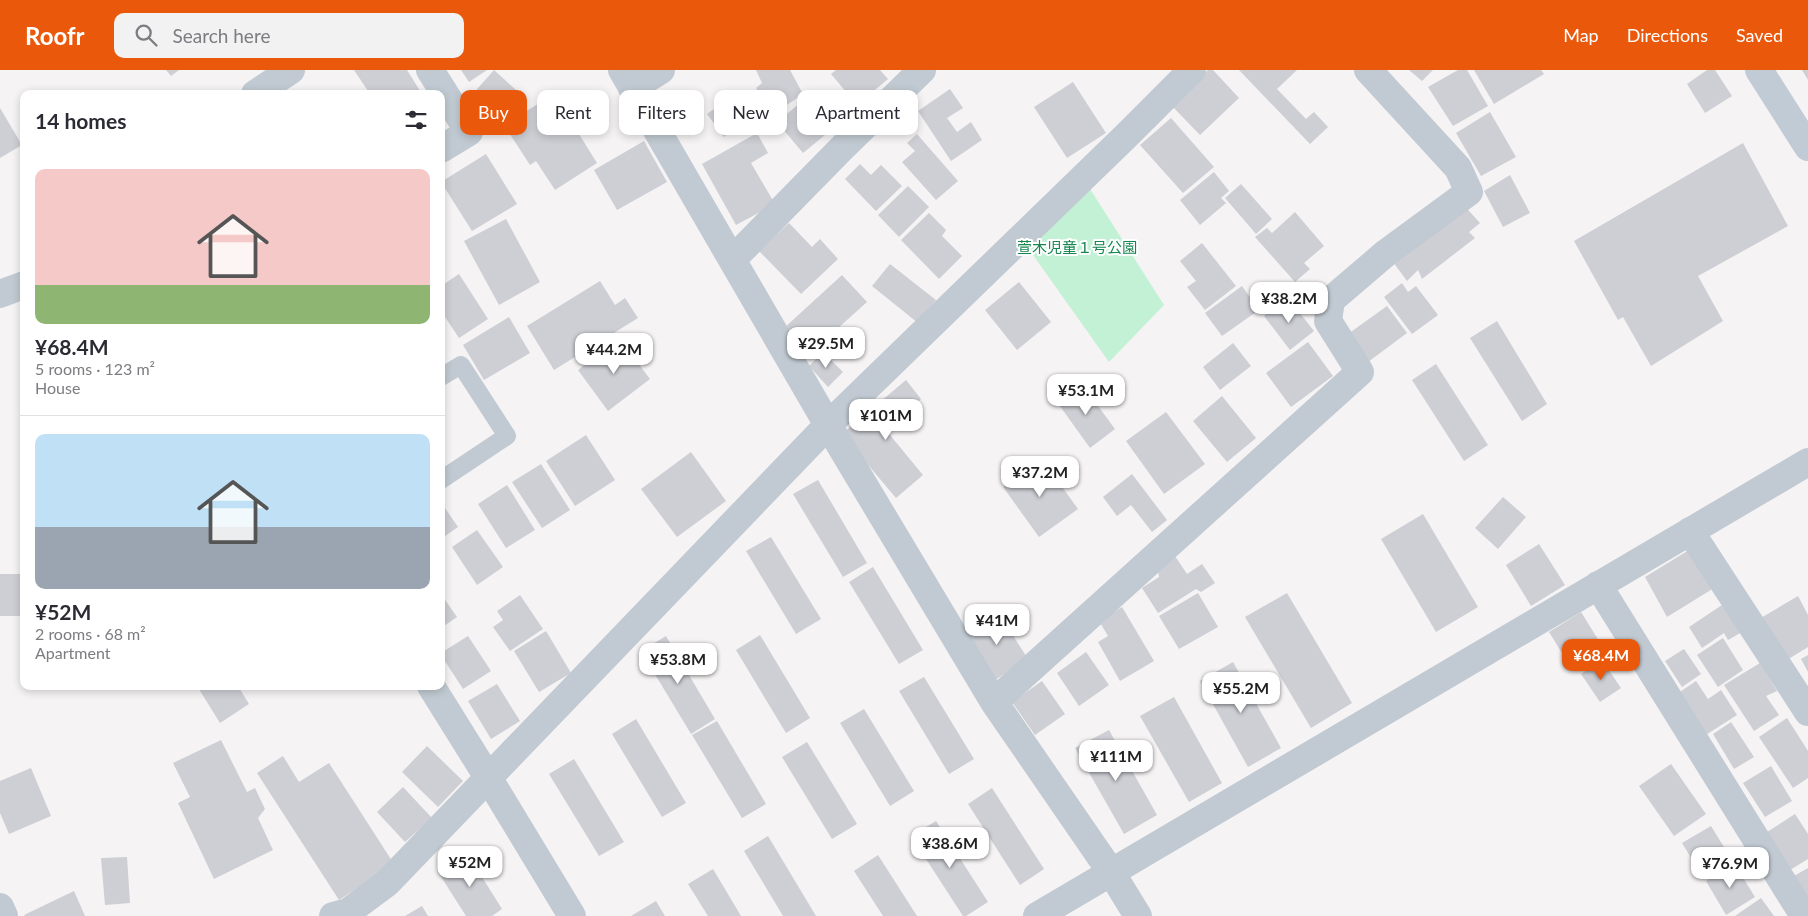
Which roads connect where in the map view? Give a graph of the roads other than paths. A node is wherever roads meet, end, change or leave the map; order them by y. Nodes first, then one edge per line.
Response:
1 (291, 70) edge
2 (430, 70) edge
3 (661, 70) edge
4 (922, 70) edge
5 (1192, 70) edge
6 (1368, 70) edge
7 (1759, 70) edge
8 (627, 79) edge
9 (261, 90) edge
10 (443, 90) edge
11 (445, 94) edge
12 (445, 147) edge
13 (1808, 147) edge
14 (733, 260) junction
15 (20, 286) edge
16 (0, 294) edge
17 (445, 375) edge
18 (828, 425) junction
19 (1808, 462) edge
20 (445, 477) edge
21 (1690, 531) junction
22 (1598, 585) junction
23 (434, 690) edge
24 (994, 702) junction
25 (1808, 712) edge
26 (489, 778) junction
27 (1111, 872) junction
28 (0, 907) edge
29 (4, 916) edge
30 (333, 916) edge
31 (572, 916) edge
32 (1037, 916) edge
33 (1138, 916) edge
34 (1804, 916) edge

1 - 9 street
2 - 10 street
3 - 8 street
4 - 14 street
5 - 18 street
6 - 24 street
7 - 13 street
8 - 14 street
11 - 12 street
14 - 18 street
15 - 16 street
17 - 20 lane
18 - 24 street
18 - 26 street
19 - 21 street
21 - 22 street
21 - 25 street
22 - 27 street
22 - 34 street
23 - 26 street
24 - 27 street
26 - 30 street
26 - 31 street
27 - 32 street
27 - 33 street
28 - 29 street

